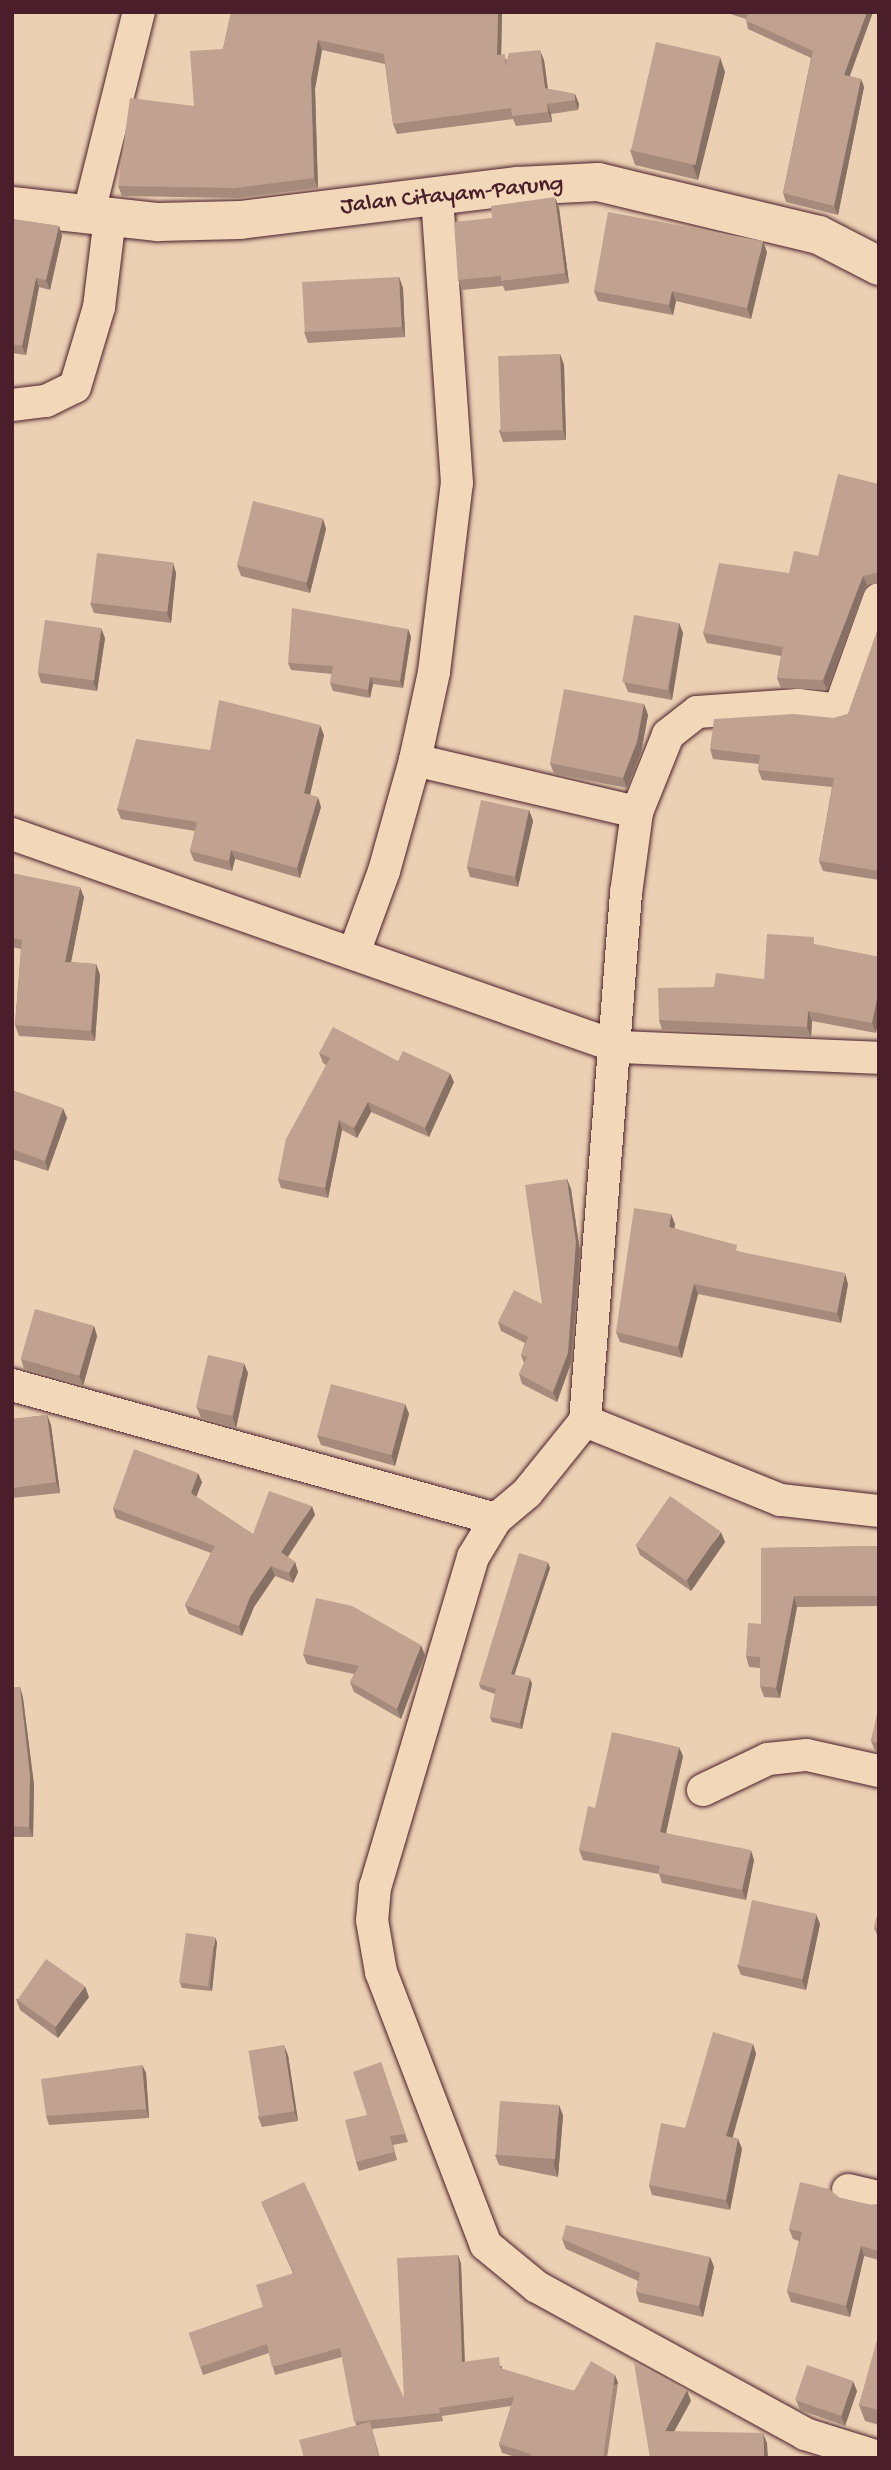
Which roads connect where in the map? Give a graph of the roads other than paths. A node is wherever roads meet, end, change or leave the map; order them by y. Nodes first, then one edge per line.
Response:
1 (139, 12) edge
2 (437, 196) junction
3 (12, 206) edge
4 (99, 217) junction
5 (878, 262) edge
6 (12, 405) edge
7 (878, 606) edge
8 (415, 760) junction
9 (637, 812) junction
10 (12, 834) edge
11 (354, 953) junction
12 (618, 1047) junction
13 (879, 1058) edge
14 (12, 1385) edge
15 (585, 1421) junction
16 (879, 1511) edge
17 (496, 1519) junction
18 (879, 1771) edge
19 (703, 1790) dead end
20 (848, 2190) dead end
21 (879, 2197) edge
22 (804, 2446) edge
23 (879, 2456) edge

1 - 4 street
2 - 4 street, Jalan Citayam-Parung
2 - 5 street, Jalan Citayam-Parung
2 - 8 street
3 - 4 street, Jalan Citayam-Parung
4 - 6 street
7 - 9 street
8 - 9 street
8 - 11 street
9 - 12 street
10 - 11 street
11 - 12 street
12 - 13 street
12 - 15 street
14 - 17 street
15 - 16 street
15 - 17 street
17 - 22 street
18 - 19 street
20 - 21 street
22 - 23 street

